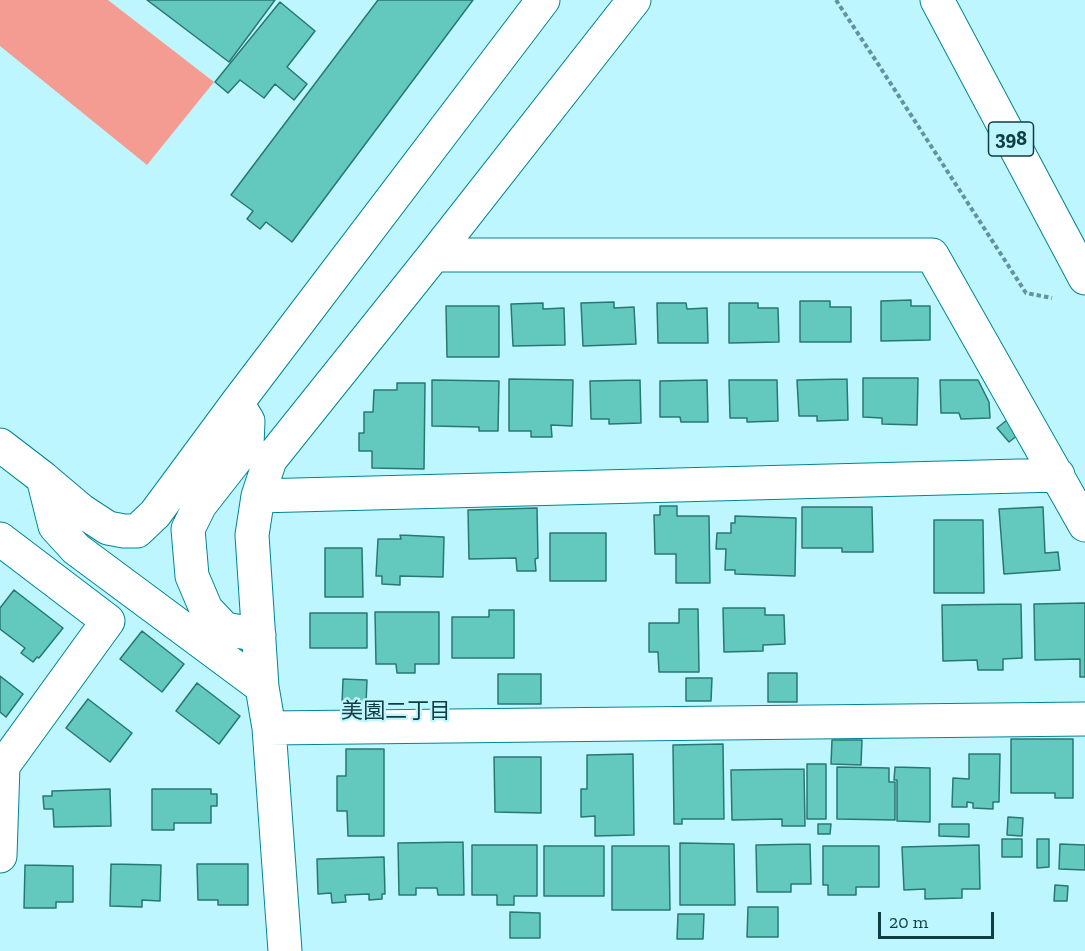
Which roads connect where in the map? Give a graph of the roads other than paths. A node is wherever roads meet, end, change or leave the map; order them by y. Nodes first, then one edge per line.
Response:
1 (543, 0) edge
2 (634, 0) edge
3 (937, 0) edge
4 (434, 255) junction
5 (1085, 278) edge
6 (237, 403) junction
7 (0, 445) edge
8 (1058, 475) junction
9 (43, 478) junction
10 (258, 496) junction
11 (1085, 525) edge
12 (0, 539) edge
13 (259, 635) junction
14 (262, 687) junction
15 (1085, 719) edge
16 (268, 728) junction
17 (0, 856) edge
18 (285, 951) edge

1 - 6 main road
2 - 4 main road
3 - 5 main road, 398
4 - 8 main road
4 - 10 main road
6 - 9 main road
6 - 13 main road
7 - 9 main road
8 - 10 main road
8 - 11 main road
9 - 14 main road
10 - 13 main road
12 - 17 main road
13 - 14 main road
14 - 16 main road
15 - 16 main road
16 - 18 main road

